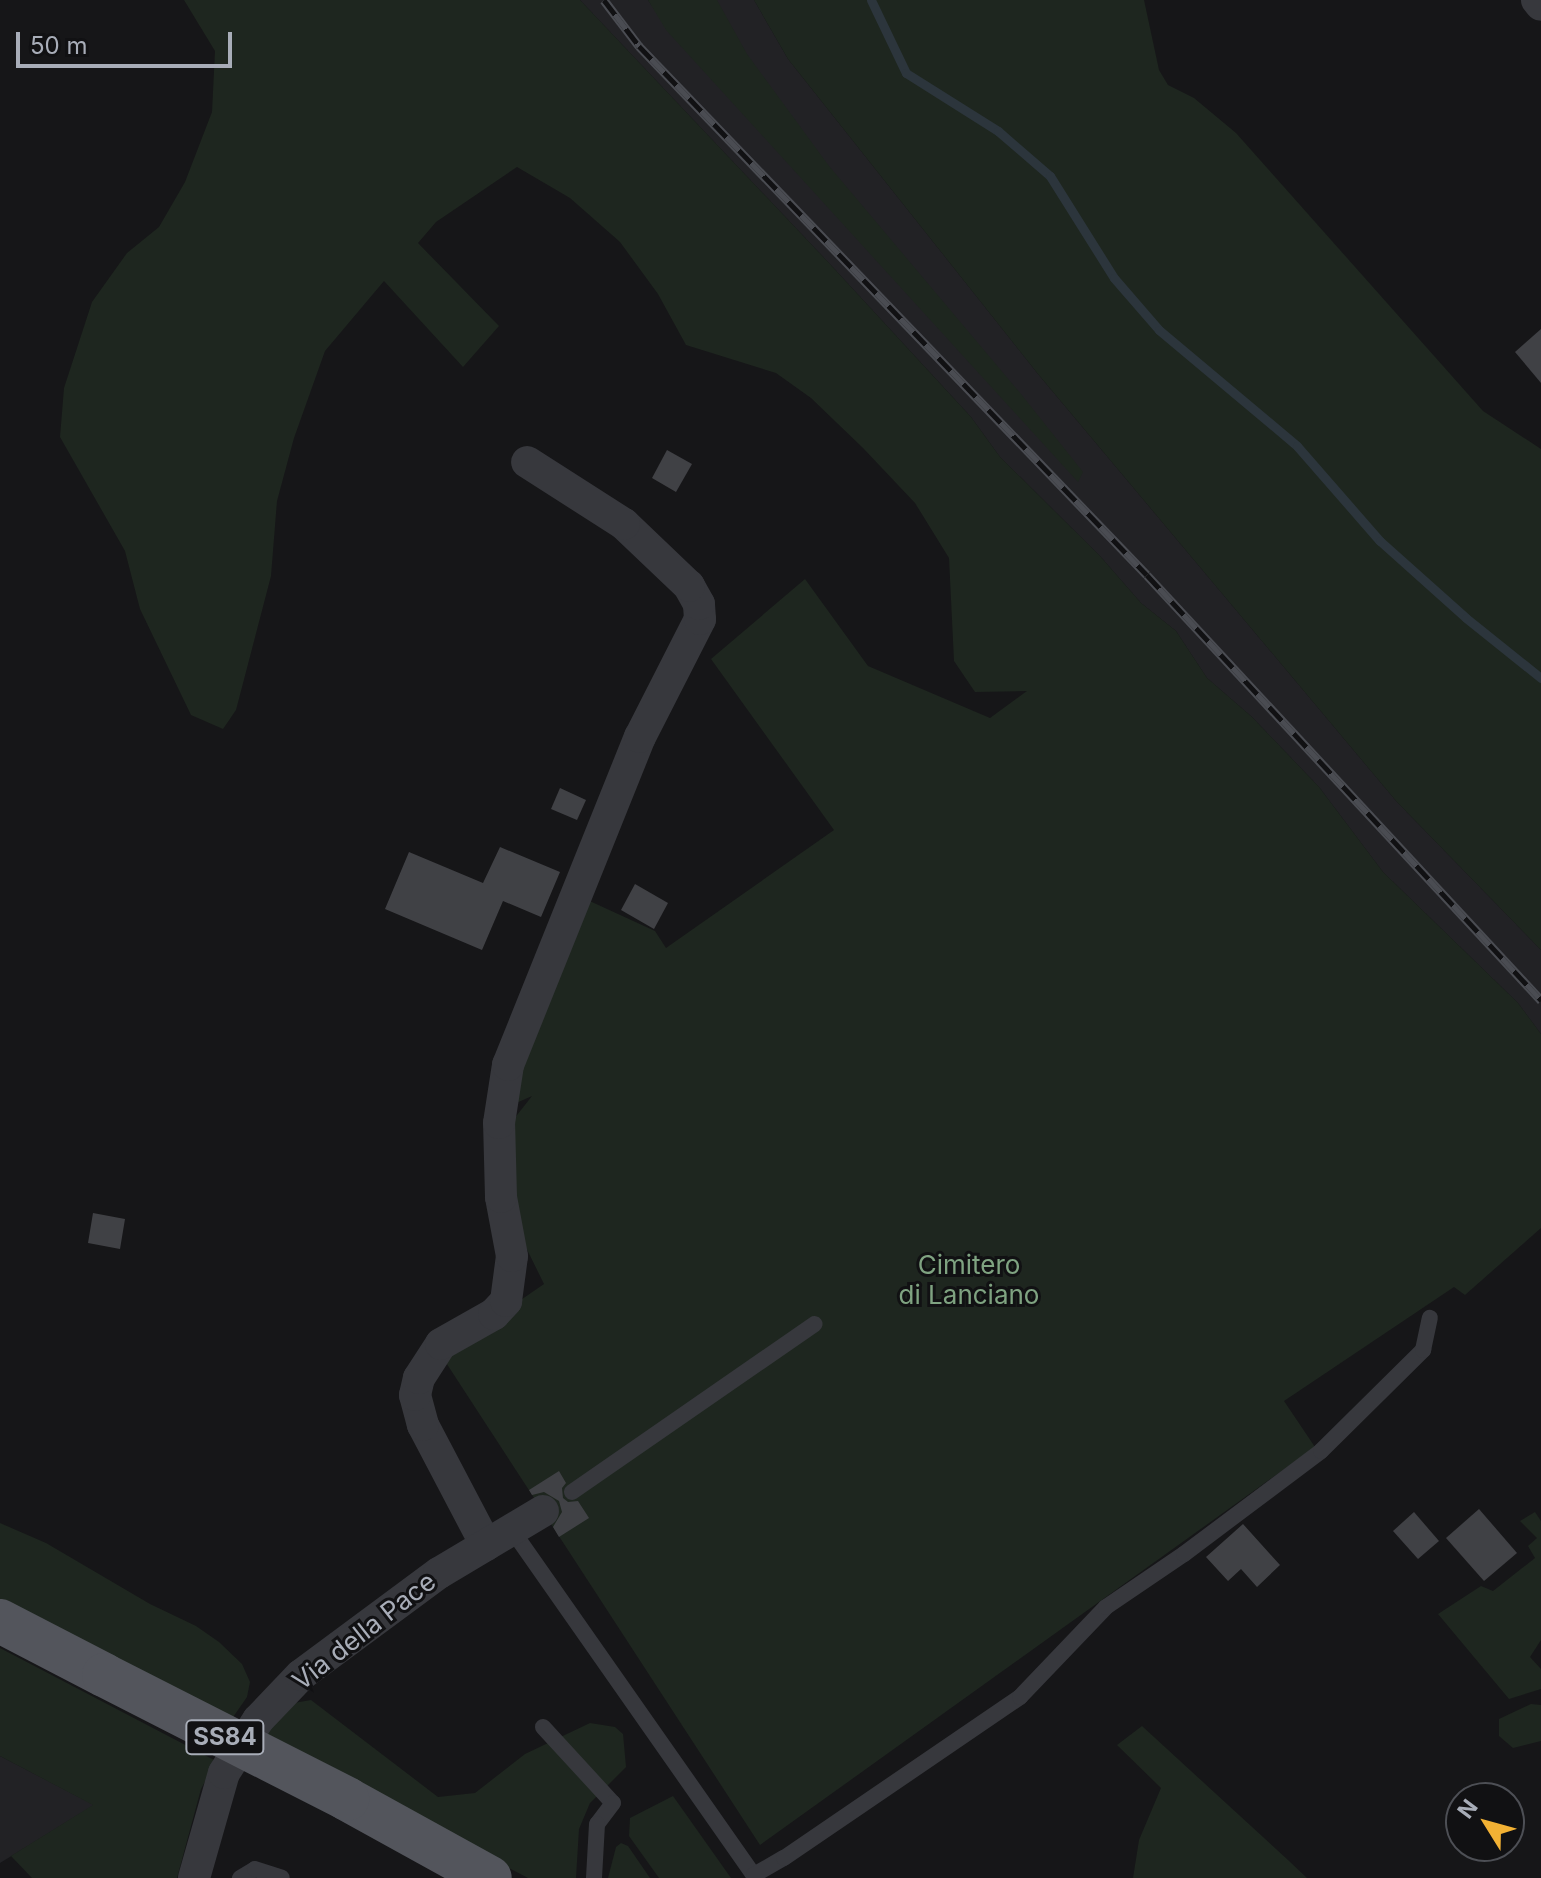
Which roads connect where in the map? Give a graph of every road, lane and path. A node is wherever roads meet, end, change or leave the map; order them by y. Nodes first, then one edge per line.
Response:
1 (527, 462) dead end
2 (1430, 1318) dead end
3 (815, 1324) dead end
4 (572, 1492) dead end
5 (543, 1511) dead end
6 (499, 1538) junction
7 (0, 1621) edge
8 (543, 1727) dead end
9 (194, 1878) edge
10 (240, 1878) edge
11 (282, 1878) edge
12 (490, 1878) edge
13 (594, 1878) edge

1 - 6 street
2 - 6 lane
3 - 4 lane
5 - 6 street, Via della Pace
6 - 9 street, Via della Pace
7 - 12 main road, SS84, bridge
8 - 13 lane
10 - 11 lane

